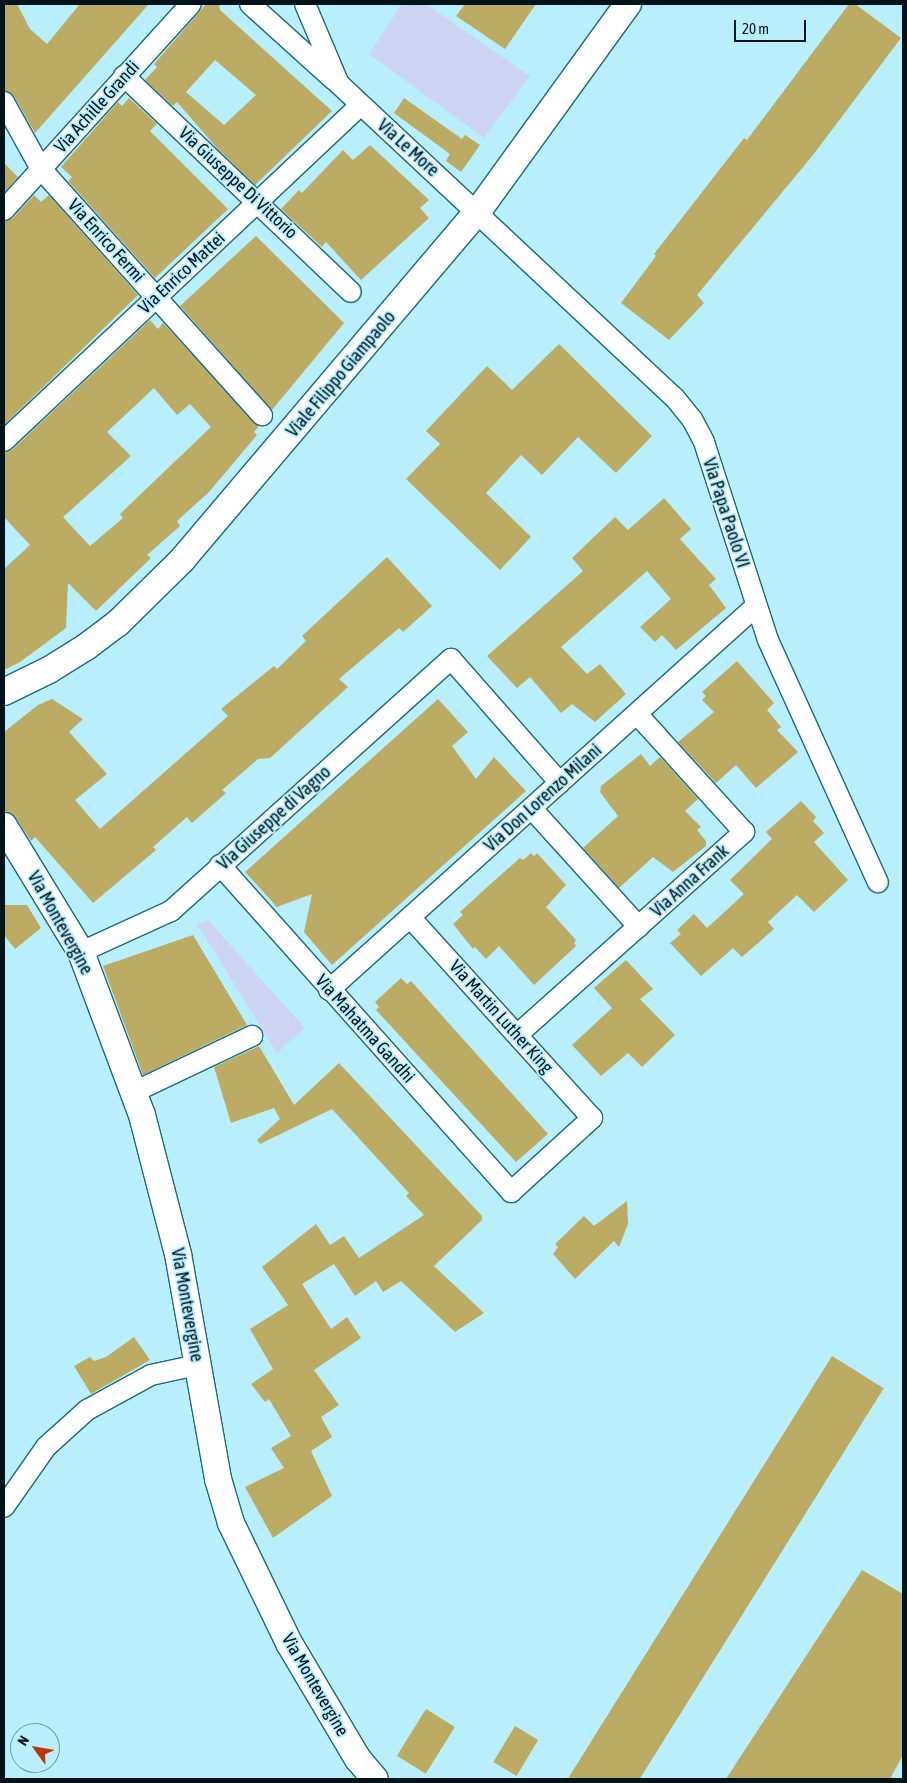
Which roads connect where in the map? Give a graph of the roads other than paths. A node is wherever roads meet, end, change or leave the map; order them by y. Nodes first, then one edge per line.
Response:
1 (191, 4) edge
2 (250, 4) edge
3 (304, 4) edge
4 (628, 4) edge
5 (124, 76) junction
6 (339, 84) junction
7 (4, 102) edge
8 (360, 105) junction
9 (41, 169) junction
10 (259, 201) junction
11 (4, 210) edge
12 (478, 211) junction
13 (351, 292) dead end
14 (156, 297) junction
15 (262, 415) dead end
16 (4, 441) edge
17 (756, 606) junction
18 (4, 692) edge
19 (638, 714) junction
20 (560, 783) junction
21 (532, 808) junction
22 (4, 826) edge
23 (220, 865) junction
24 (878, 882) dead end
25 (410, 917) junction
26 (639, 927) junction
27 (81, 952) junction
28 (329, 990) junction
29 (517, 1035) junction
30 (252, 1036) dead end
31 (134, 1092) junction
32 (592, 1118) joint
33 (197, 1364) junction
34 (4, 1506) edge
35 (375, 1779) edge

1 - 5 street, Via Achille Grandi
2 - 6 street, Via Le More
3 - 6 street, Via Le More
4 - 12 street, Viale Filippo Giampaolo
5 - 9 street, Via Achille Grandi
5 - 10 street, Via Giuseppe Di Vittorio
6 - 8 street, Via Le More
7 - 9 street, Via Enrico Fermi
8 - 10 street, Via Enrico Mattei
8 - 12 street, Via Le More
9 - 11 street, Via Achille Grandi
9 - 14 street, Via Enrico Fermi
10 - 13 street, Via Giuseppe Di Vittorio
10 - 14 street, Via Enrico Mattei
12 - 17 street, Via Papa Paolo VI
12 - 18 street, Viale Filippo Giampaolo
14 - 15 street, Via Enrico Fermi
14 - 16 street, Via Enrico Mattei
17 - 19 street, Via Don Lorenzo Milani
17 - 24 street, Via Papa Paolo VI
19 - 20 street, Via Don Lorenzo Milani
19 - 26 street, Via Anna Frank
20 - 21 street, Via Don Lorenzo Milani
20 - 23 street, Via Giuseppe di Vagno
21 - 25 street, Via Don Lorenzo Milani
21 - 26 street
22 - 27 street, Via Montevergine
23 - 27 street, Via Giuseppe di Vagno
23 - 28 street, Via Mahatma Gandhi
25 - 28 street, Via Don Lorenzo Milani
25 - 29 street, Via Martin Luther King
26 - 29 street, Via Anna Frank
27 - 31 street, Via Montevergine
28 - 32 street, Via Mahatma Gandhi
29 - 32 street, Via Martin Luther King
30 - 31 street
31 - 33 street, Via Montevergine
33 - 34 street
33 - 35 street, Via Montevergine

